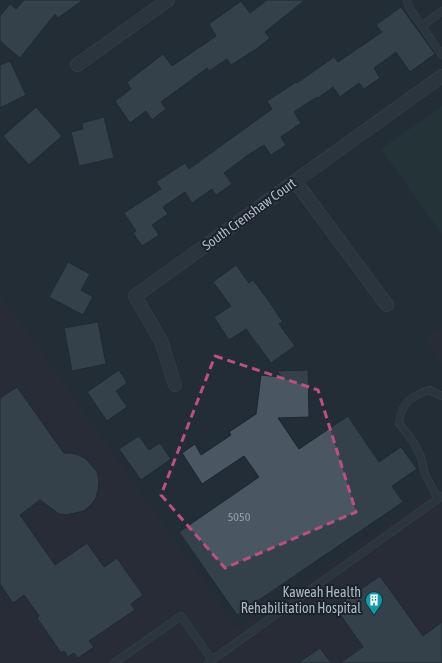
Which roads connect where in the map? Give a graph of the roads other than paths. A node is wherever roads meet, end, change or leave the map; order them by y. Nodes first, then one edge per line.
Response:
1 (168, 0) edge
2 (406, 0) edge
3 (442, 11) edge
4 (422, 26) junction
5 (442, 54) edge
6 (77, 65) dead end
7 (442, 76) edge
8 (295, 181) junction
9 (386, 305) dead end
10 (175, 386) dead end
11 (442, 396) edge
12 (440, 498) edge
13 (210, 661) edge
14 (114, 663) edge

1 - 6 street
2 - 4 lane
3 - 4 lane
4 - 5 lane
7 - 8 street, South Crenshaw Court
8 - 9 street
8 - 10 street, South Crenshaw Court
11 - 12 lane
12 - 13 lane
13 - 14 lane

